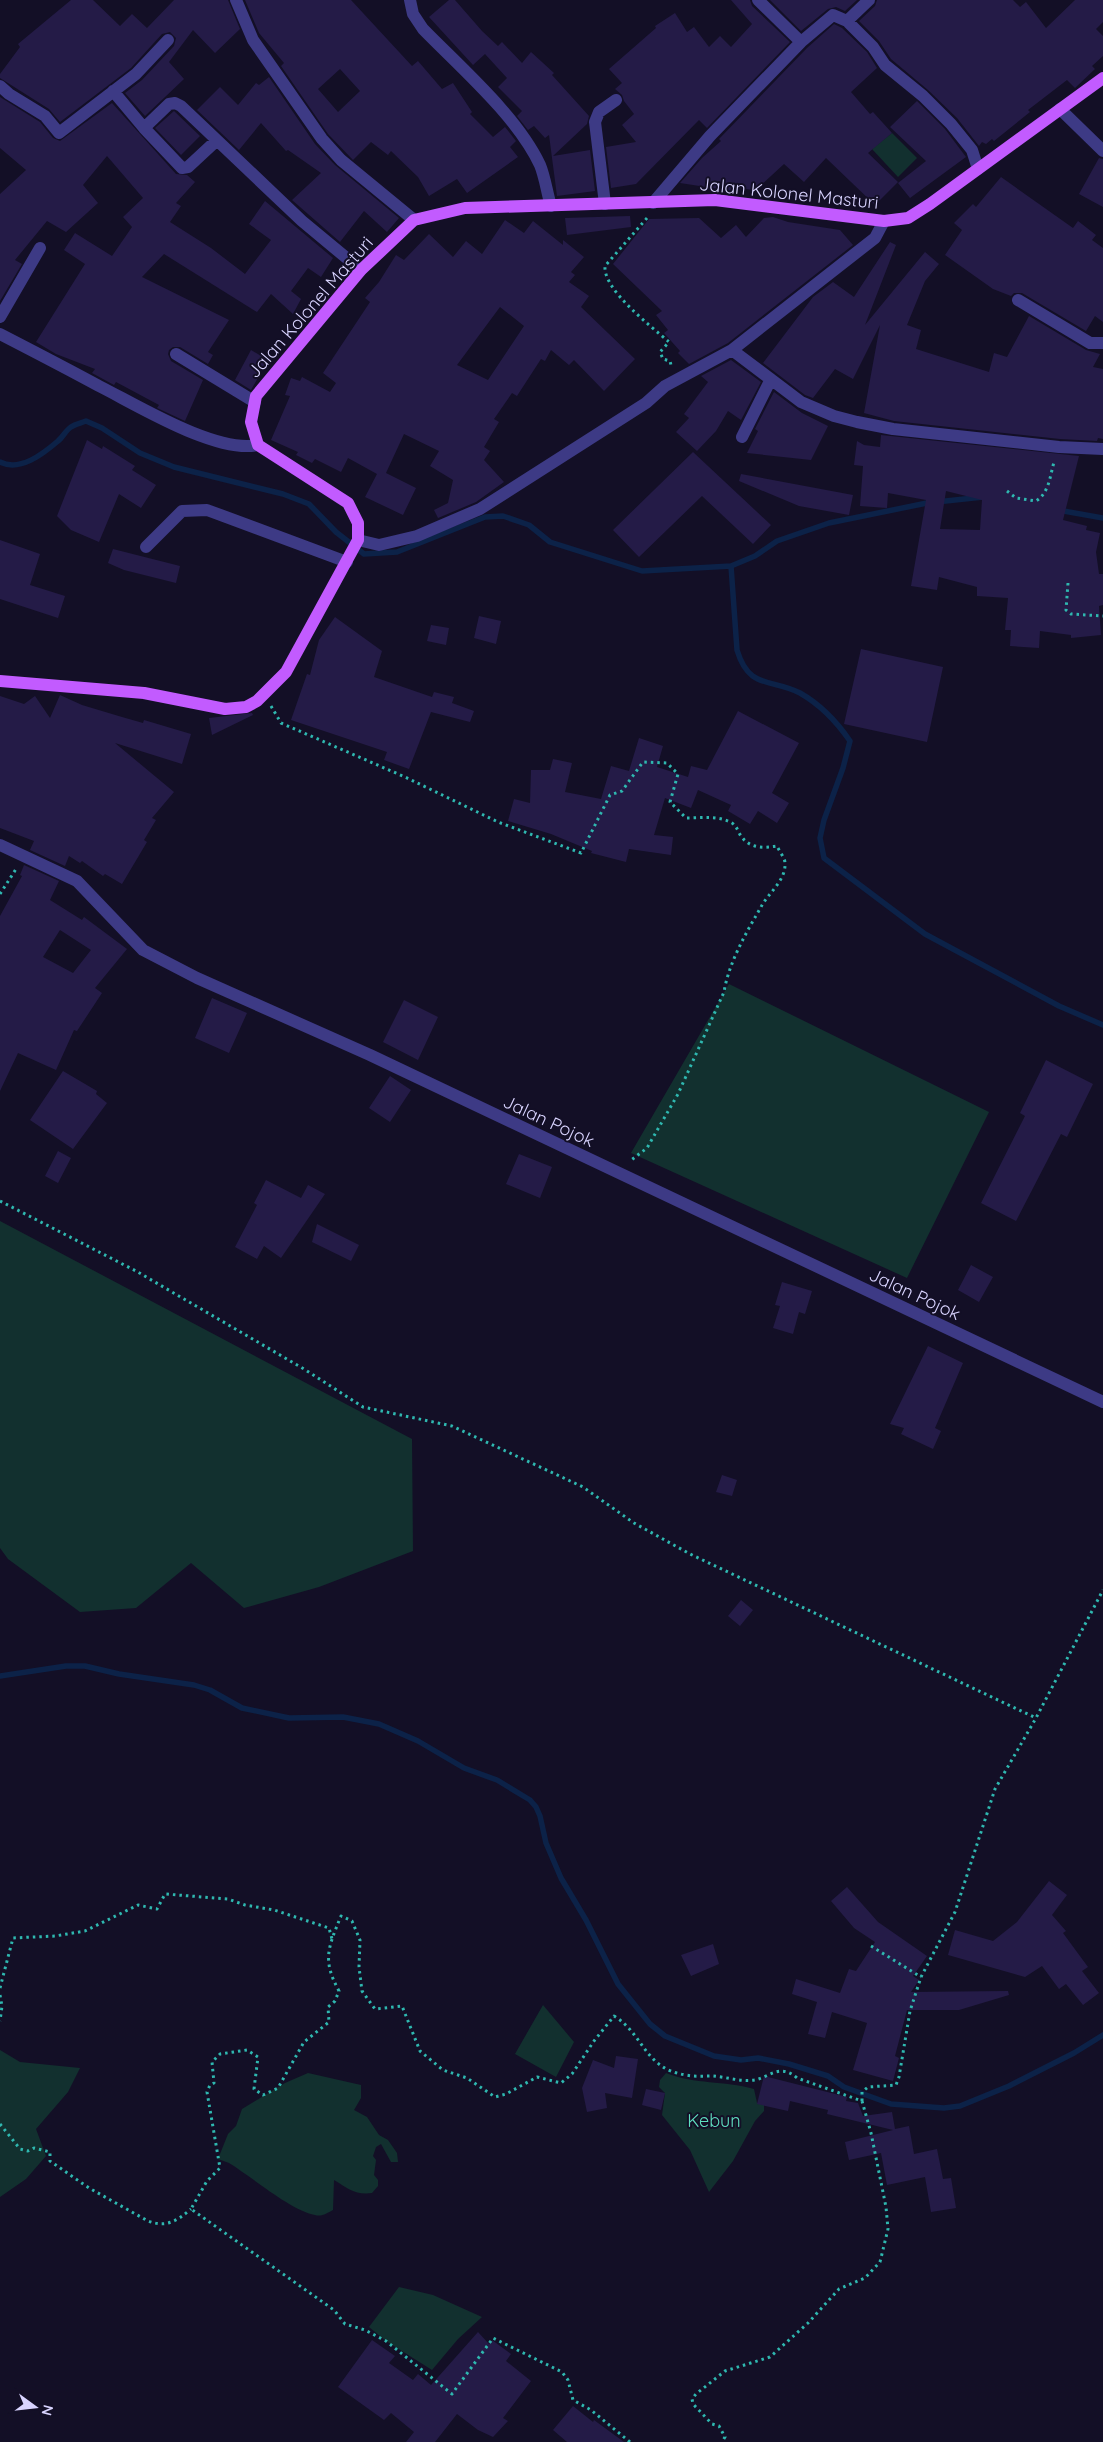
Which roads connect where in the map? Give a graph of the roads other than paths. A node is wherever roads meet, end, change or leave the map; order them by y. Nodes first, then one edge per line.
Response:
1 (236, 0) edge
2 (410, 0) edge
3 (758, 0) edge
4 (869, 0) edge
5 (847, 21) junction
6 (168, 40) dead end
7 (801, 42) junction
8 (1103, 78) edge
9 (0, 86) edge
10 (113, 91) junction
11 (616, 100) dead end
12 (1060, 109) junction
13 (144, 128) junction
14 (216, 140) junction
15 (1103, 151) edge
16 (978, 169) junction
17 (653, 203) junction
18 (605, 204) junction
19 (551, 206) junction
20 (414, 220) junction
21 (884, 220) junction
22 (40, 248) dead end
23 (361, 270) junction
24 (1018, 300) dead end
25 (0, 317) edge
26 (0, 334) edge
27 (1103, 343) edge
28 (732, 350) junction
29 (176, 354) dead end
30 (771, 379) junction
31 (255, 402) junction
32 (742, 437) dead end
33 (258, 445) junction
34 (1103, 449) edge
35 (358, 540) junction
36 (146, 547) dead end
37 (347, 562) junction
38 (0, 681) edge
39 (0, 845) edge
40 (1103, 1402) edge

1 - 20 street
2 - 19 street
3 - 7 street
4 - 5 street
5 - 7 street
5 - 16 street
6 - 10 street
7 - 17 street
8 - 12 main road, Jalan Kolonel Masturi
9 - 10 street
10 - 13 street
11 - 18 street
12 - 15 street
12 - 16 main road, Jalan Kolonel Masturi
13 - 14 street
13 - 14 street
14 - 23 street
16 - 21 main road, Jalan Kolonel Masturi
17 - 18 main road, Jalan Kolonel Masturi
17 - 21 main road, Jalan Kolonel Masturi
18 - 19 main road, Jalan Kolonel Masturi
19 - 20 main road, Jalan Kolonel Masturi
20 - 23 main road, Jalan Kolonel Masturi
21 - 28 street
22 - 25 street
23 - 31 main road, Jalan Kolonel Masturi
24 - 27 street
26 - 33 street
28 - 30 street
28 - 35 street
29 - 31 street
30 - 32 street
30 - 34 street
31 - 33 main road, Jalan Kolonel Masturi
33 - 35 main road
35 - 37 main road
36 - 37 street
37 - 38 main road
39 - 40 street, Jalan Pojok

